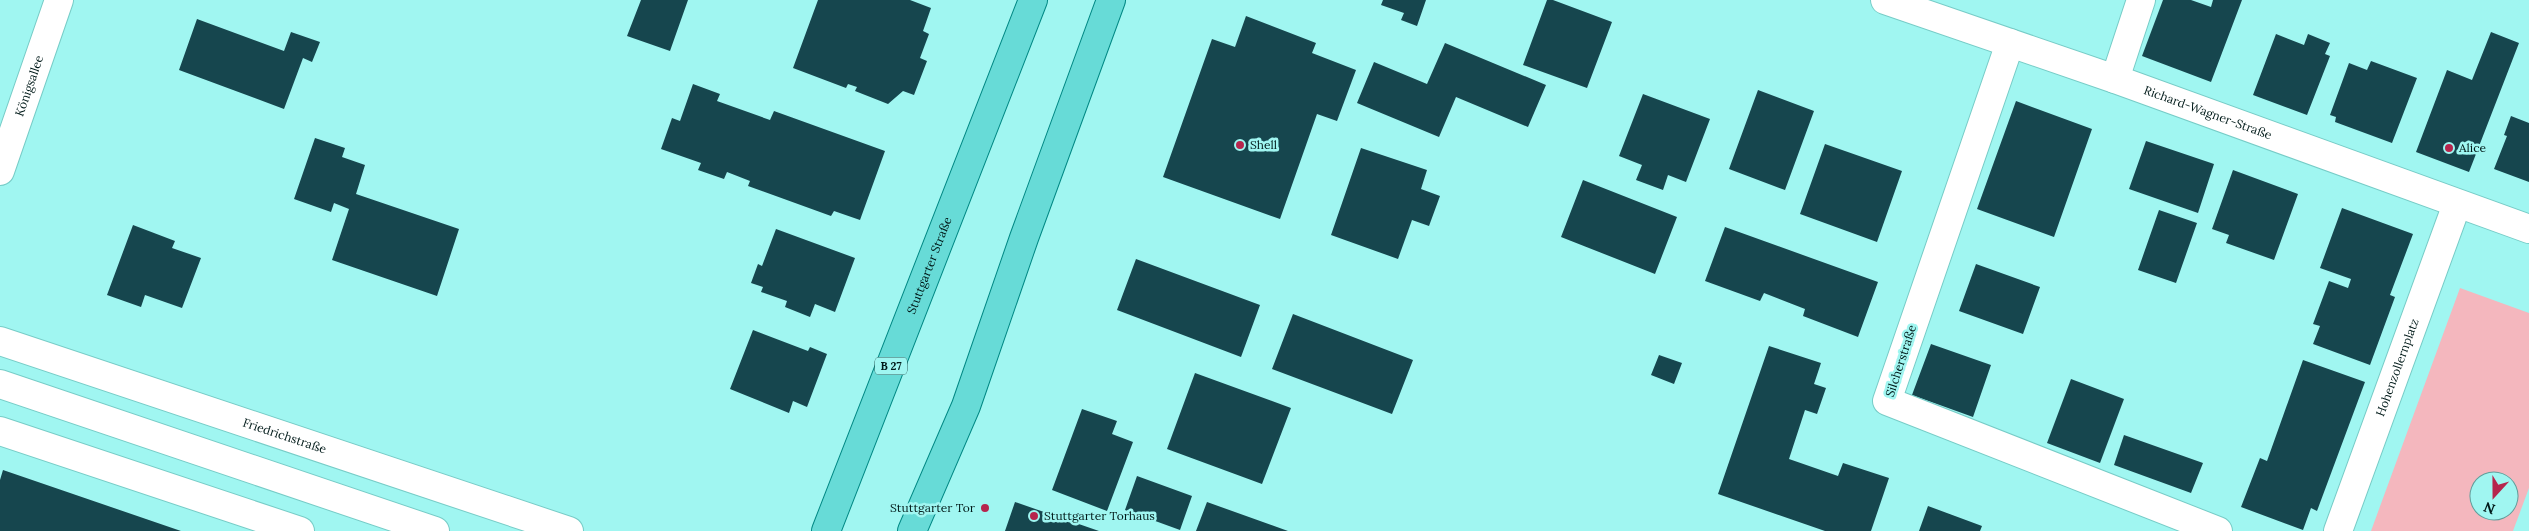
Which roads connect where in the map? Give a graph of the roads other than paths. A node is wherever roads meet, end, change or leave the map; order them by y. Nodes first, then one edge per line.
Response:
1 (59, 0) edge
2 (1033, 0) edge
3 (1111, 0) edge
4 (1885, 0) edge
5 (2140, 0) edge
6 (2010, 43) junction
7 (2114, 79) junction
8 (0, 171) edge
9 (2457, 204) junction
10 (2529, 230) edge
11 (0, 341) edge
12 (0, 384) edge
13 (0, 431) edge
14 (300, 531) edge
15 (435, 531) edge
16 (569, 531) edge
17 (826, 531) edge
18 (912, 531) edge
19 (2218, 531) edge
20 (2338, 531) edge

1 - 8 street, Königsallee
2 - 17 main road, Stuttgarter Straße / B 27
3 - 18 main road
4 - 6 street, Richard-Wagner-Straße
5 - 7 street
6 - 7 street, Richard-Wagner-Straße
6 - 19 street, Silcherstraße
7 - 9 street, Richard-Wagner-Straße
9 - 10 street, Richard-Wagner-Straße
9 - 20 street, Hohenzollernplatz
11 - 16 street, Friedrichstraße
12 - 15 street
13 - 14 street

